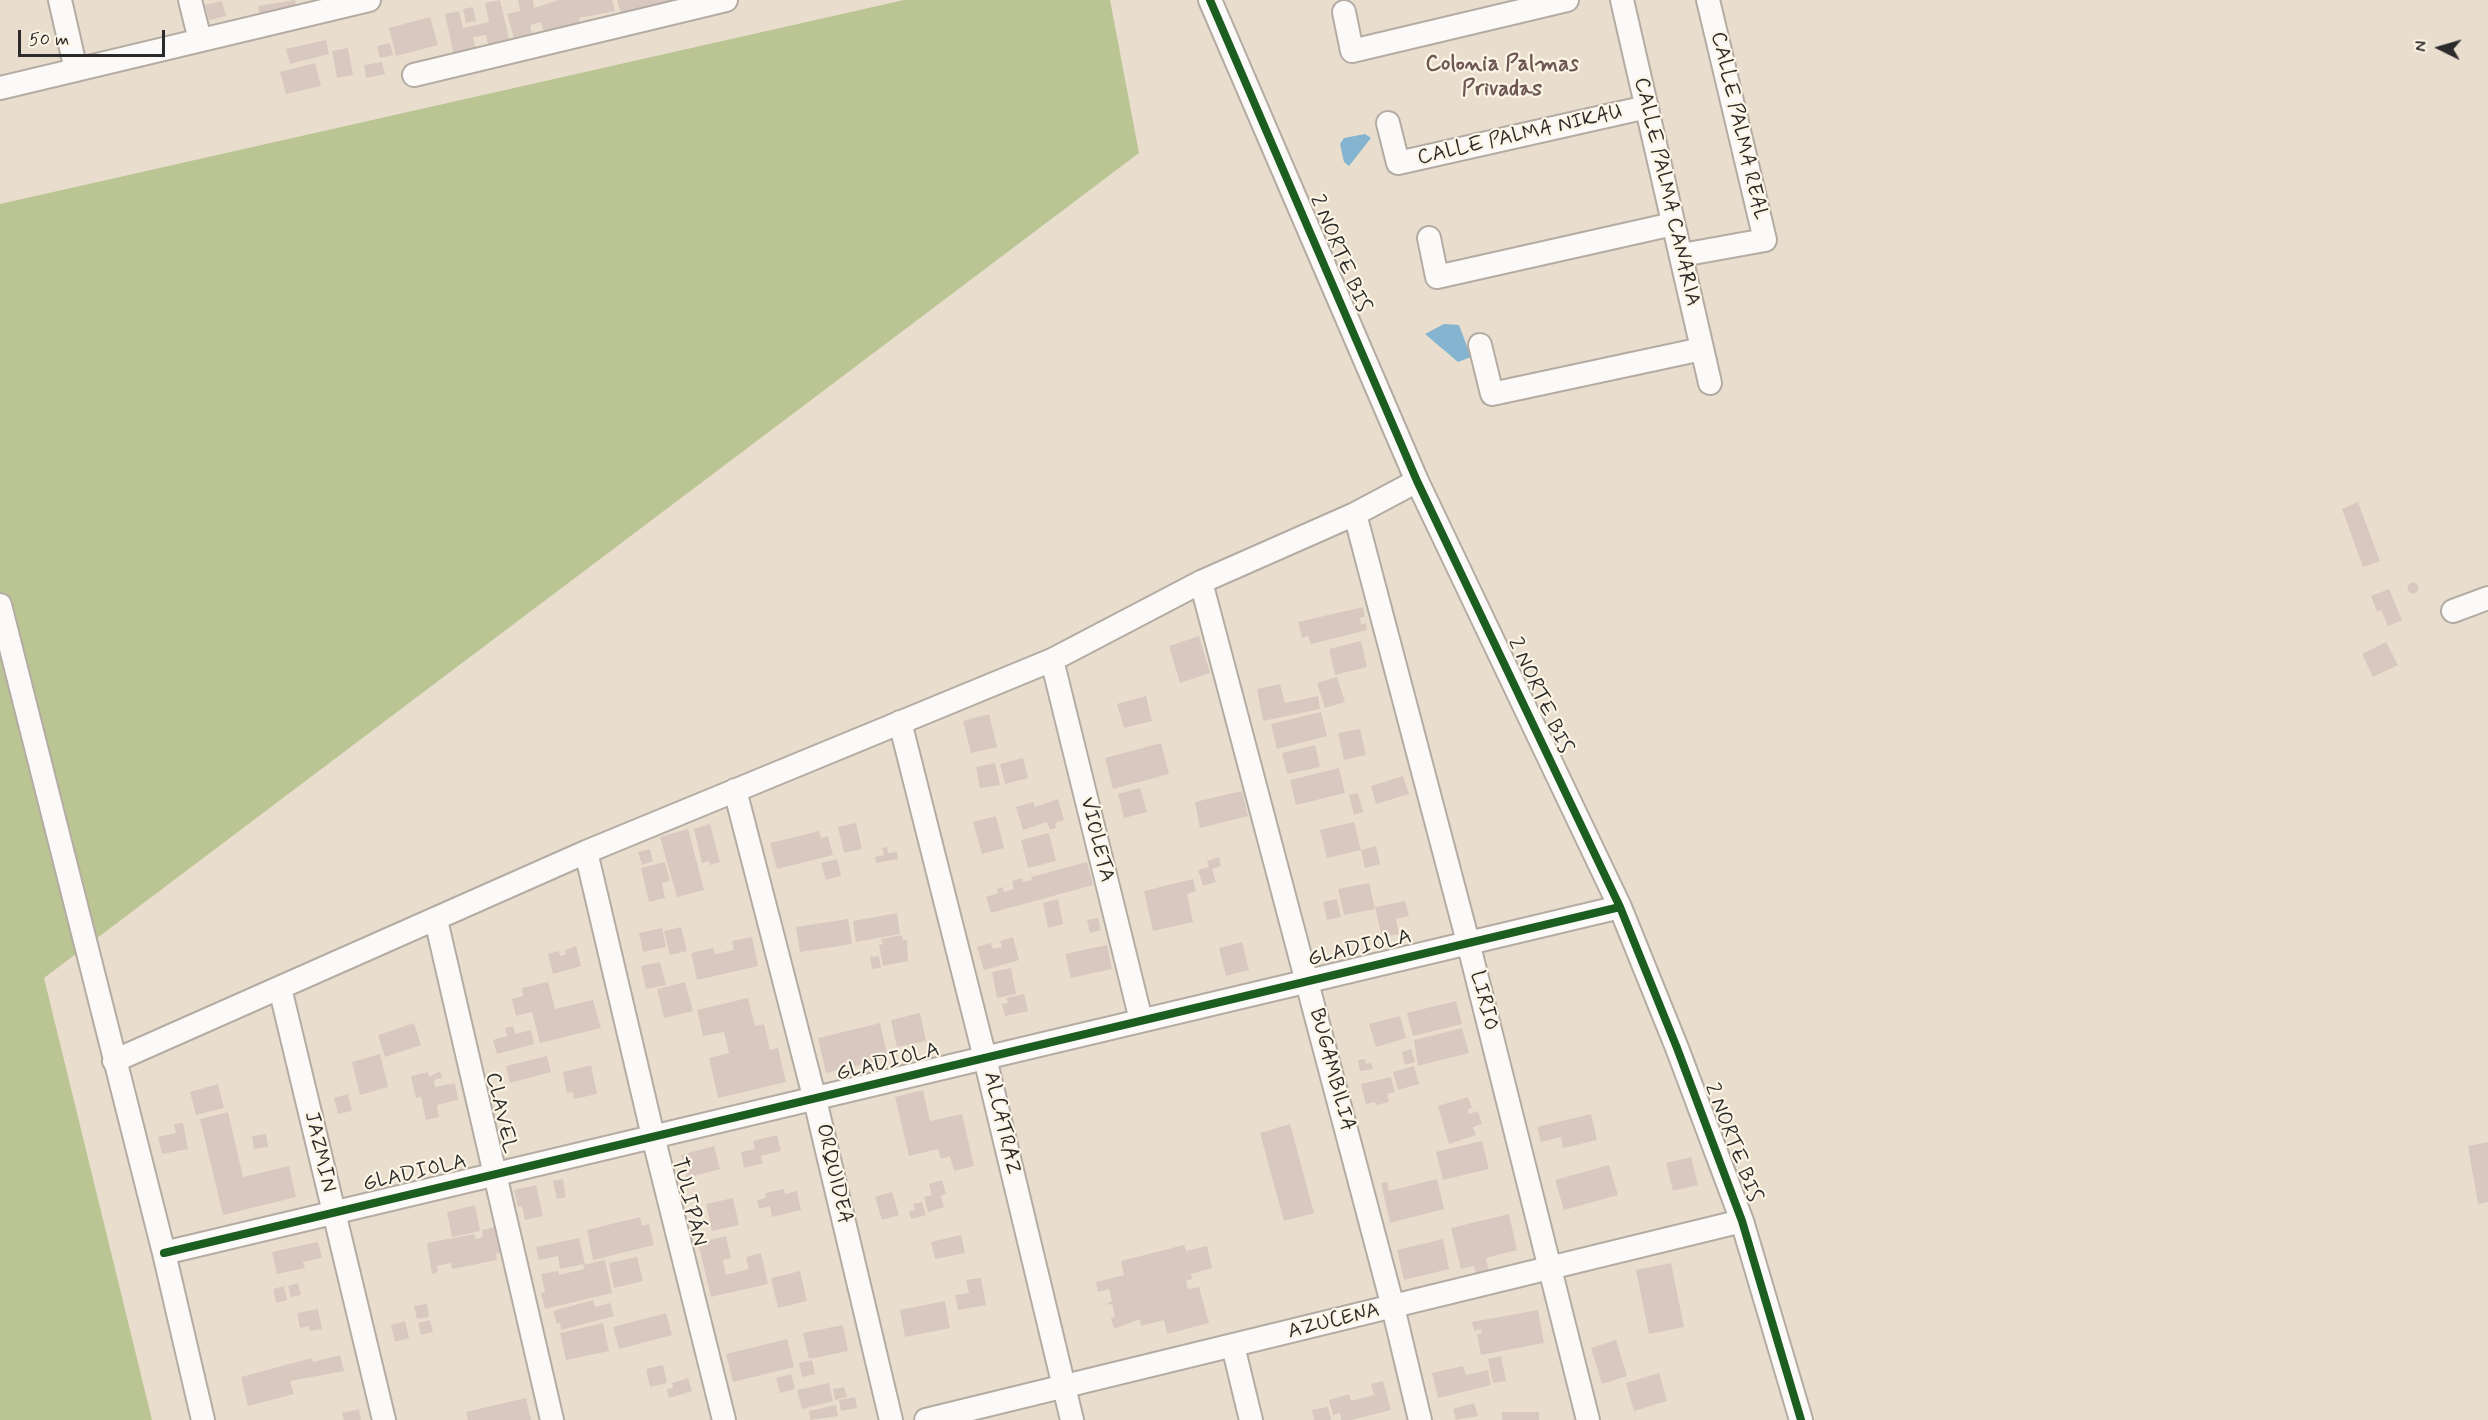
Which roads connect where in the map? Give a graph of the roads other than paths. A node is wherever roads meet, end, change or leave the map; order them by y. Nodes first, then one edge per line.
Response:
1 (60, 0) edge
2 (190, 0) edge
3 (369, 0) edge
4 (726, 0) edge
5 (1210, 0) edge
6 (1567, 0) edge
7 (1622, 0) edge
8 (1708, 0) edge
9 (326, 5) edge
10 (1344, 12) dead end
11 (200, 40) junction
12 (76, 70) junction
13 (414, 75) dead end
14 (0, 88) edge
15 (1647, 107) junction
16 (1388, 123) dead end
17 (1673, 224) junction
18 (1429, 238) dead end
19 (1682, 255) junction
20 (1480, 345) dead end
21 (1702, 350) junction
22 (1710, 383) dead end
23 (1417, 482) junction
24 (1355, 514) junction
25 (1202, 582) junction
26 (2488, 598) edge
27 (0, 605) edge
28 (2452, 611) dead end
29 (1052, 660) junction
30 (900, 722) junction
31 (735, 790) junction
32 (586, 852) junction
33 (1620, 907) junction
34 (436, 920) junction
35 (1468, 942) junction
36 (1307, 980) junction
37 (280, 988) junction
38 (1141, 1020) junction
39 (985, 1058) junction
40 (114, 1061) junction
41 (815, 1100) junction
42 (653, 1136) junction
43 (496, 1175) junction
44 (333, 1211) junction
45 (1742, 1221) junction
46 (164, 1253) junction
47 (1549, 1268) junction
48 (1393, 1307) junction
49 (1233, 1346) junction
50 (1063, 1386) junction
51 (203, 1420) edge
52 (384, 1420) edge
53 (552, 1420) edge
54 (724, 1420) edge
55 (891, 1420) edge
56 (926, 1420) edge
57 (1072, 1420) edge
58 (1251, 1420) edge
59 (1420, 1420) edge
60 (1588, 1420) edge
61 (1801, 1420) edge

1 - 12 street
2 - 11 street
3 - 9 street
4 - 13 street
5 - 23 street, 2 NORTE BIS
6 - 10 street
7 - 15 street, CALLE PALMA CANARIA
8 - 19 street, CALLE PALMA REAL
9 - 11 street
11 - 12 street
12 - 14 street
15 - 16 street, CALLE PALMA NIKAU
15 - 17 street, CALLE PALMA CANARIA
17 - 18 street
17 - 19 street, CALLE PALMA CANARIA
19 - 21 street, CALLE PALMA CANARIA
20 - 21 street
21 - 22 street, CALLE PALMA CANARIA
23 - 24 street
23 - 33 street, 2 NORTE BIS
24 - 25 street
24 - 35 street, LIRIO
25 - 29 street
25 - 36 street, BUGAMBILIA
26 - 28 street
27 - 40 street
29 - 30 street
29 - 38 street, VIOLETA
30 - 31 street
30 - 39 street, ALCATRAZ
31 - 32 street
31 - 41 street, ORQUIDEA
32 - 34 street
32 - 42 street, TULIPÁN
33 - 35 street, GLADIOLA
33 - 45 street, 2 NORTE BIS
34 - 37 street
34 - 43 street, CLAVEL
35 - 36 street, GLADIOLA
35 - 47 street, LIRIO
36 - 38 street, GLADIOLA
36 - 48 street, BUGAMBILIA
37 - 40 street
37 - 44 street, JAZMIN
38 - 39 street, GLADIOLA
39 - 41 street, GLADIOLA
39 - 50 street, ALCATRAZ
40 - 46 street
41 - 42 street, GLADIOLA
41 - 55 street, ORQUIDEA
42 - 43 street, GLADIOLA
42 - 54 street, TULIPÁN
43 - 44 street, GLADIOLA
43 - 53 street, CLAVEL
44 - 46 street, GLADIOLA
44 - 52 street, JAZMIN
45 - 47 street, AZUCENA
45 - 61 street, 2 NORTE BIS
46 - 51 street
47 - 48 street, AZUCENA
47 - 60 street, LIRIO
48 - 49 street, AZUCENA
48 - 59 street, BUGAMBILIA
49 - 50 street, AZUCENA
49 - 58 street
50 - 56 street, AZUCENA
50 - 57 street, ALCATRAZ

